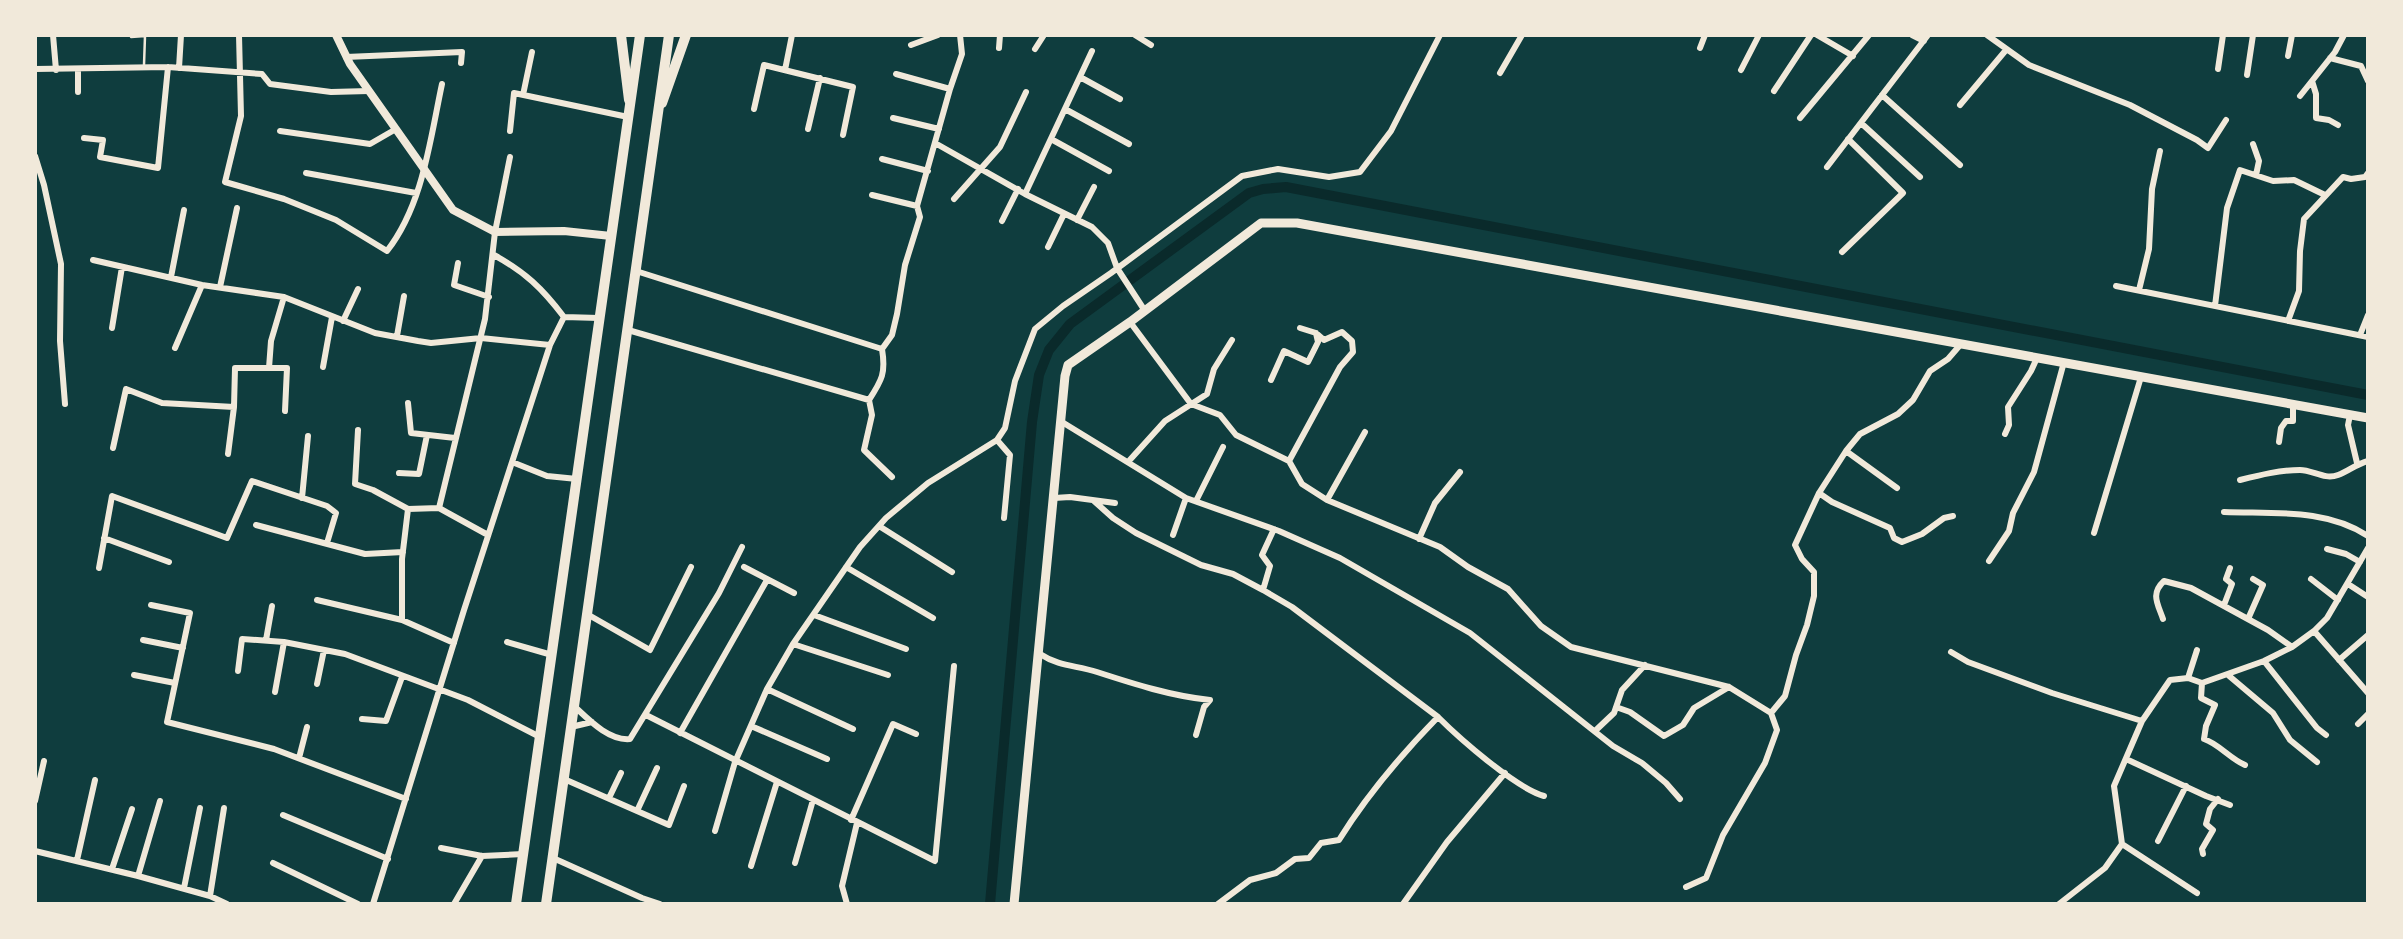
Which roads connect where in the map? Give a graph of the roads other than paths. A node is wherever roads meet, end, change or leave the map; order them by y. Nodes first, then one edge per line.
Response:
1 (53, 35) edge
2 (181, 35) edge
3 (239, 35) edge
4 (621, 35) edge
5 (640, 35) edge
6 (669, 35) edge
7 (687, 35) edge
8 (792, 35) edge
9 (938, 35) edge
10 (960, 35) edge
11 (1000, 35) edge
12 (1044, 35) edge
13 (1135, 35) edge
14 (1440, 35) edge
15 (1522, 35) edge
16 (1705, 35) edge
17 (1759, 35) edge
18 (1811, 35) edge
19 (1817, 35) edge
20 (1869, 35) edge
21 (1912, 35) edge
22 (1987, 35) edge
23 (2223, 35) edge
24 (2253, 35) edge
25 (2292, 35) edge
26 (2344, 35) edge
27 (339, 36) edge
28 (131, 37) edge
29 (1926, 38) edge
30 (911, 45) dead end
31 (1151, 45) dead end
32 (999, 48) dead end
33 (1700, 48) dead end
34 (1035, 49) dead end
35 (2006, 50) junction
36 (1092, 51) dead end
37 (532, 52) dead end
38 (1853, 56) junction
39 (2288, 56) dead end
40 (346, 57) junction
41 (2330, 58) junction
42 (461, 63) dead end
43 (168, 67) junction
44 (144, 68) junction
45 (179, 68) junction
46 (35, 69) edge
47 (78, 69) junction
48 (2218, 69) dead end
49 (56, 70) junction
50 (785, 70) junction
51 (1741, 70) dead end
52 (240, 72) junction
53 (1500, 73) dead end
54 (896, 74) dead end
55 (2247, 75) dead end
56 (1080, 77) junction
57 (820, 78) junction
58 (2312, 81) junction
59 (2368, 81) edge
60 (442, 84) dead end
61 (950, 89) junction
62 (369, 91) junction
63 (1774, 91) dead end
64 (78, 92) dead end
65 (1026, 92) dead end
66 (523, 95) junction
67 (1882, 95) junction
68 (2300, 96) dead end
69 (1120, 99) dead end
70 (1960, 106) dead end
71 (754, 109) dead end
72 (1065, 109) junction
73 (659, 110) junction
74 (629, 111) junction
75 (893, 118) dead end
76 (1800, 118) dead end
77 (2226, 120) dead end
78 (1861, 123) junction
79 (2339, 125) dead end
80 (396, 129) junction
81 (939, 129) junction
82 (808, 130) dead end
83 (280, 131) dead end
84 (510, 131) dead end
85 (843, 135) dead end
86 (84, 138) dead end
87 (1051, 139) junction
88 (1848, 139) junction
89 (934, 143) junction
90 (2253, 144) dead end
91 (1129, 145) dead end
92 (2160, 151) dead end
93 (35, 156) edge
94 (510, 157) dead end
95 (882, 159) dead end
96 (1960, 165) dead end
97 (1827, 167) dead end
98 (424, 168) junction
99 (980, 169) junction
100 (928, 171) junction
101 (1109, 171) dead end
102 (306, 173) dead end
103 (2368, 173) edge
104 (2256, 175) junction
105 (1920, 177) dead end
106 (1094, 187) dead end
107 (1018, 190) junction
108 (416, 193) junction
109 (1026, 194) junction
110 (872, 195) dead end
111 (2325, 195) junction
112 (954, 199) dead end
113 (918, 206) junction
114 (237, 208) dead end
115 (184, 210) dead end
116 (1064, 214) junction
117 (1077, 220) junction
118 (1002, 221) dead end
119 (495, 232) junction
120 (611, 236) junction
121 (1048, 247) dead end
122 (1842, 252) dead end
123 (494, 255) junction
124 (93, 260) dead end
125 (458, 263) dead end
126 (122, 267) junction
127 (1117, 268) junction
128 (636, 271) junction
129 (171, 277) junction
130 (202, 285) junction
131 (2116, 286) dead end
132 (220, 287) junction
133 (358, 289) dead end
134 (2139, 290) junction
135 (404, 296) dead end
136 (284, 297) junction
137 (489, 297) junction
138 (2215, 306) junction
139 (1144, 311) junction
140 (2368, 315) edge
141 (332, 317) junction
142 (564, 317) junction
143 (599, 318) junction
144 (343, 321) junction
145 (2288, 321) junction
146 (1130, 322) junction
147 (112, 328) dead end
148 (1300, 328) dead end
149 (628, 330) junction
150 (1316, 333) junction
151 (2364, 336) edge
152 (397, 337) junction
153 (481, 338) junction
154 (1232, 340) dead end
155 (1961, 344) junction
156 (551, 345) junction
157 (175, 348) dead end
158 (882, 349) junction
159 (2037, 358) junction
160 (2064, 362) junction
161 (323, 367) dead end
162 (268, 368) junction
163 (2141, 376) junction
164 (1271, 380) dead end
165 (869, 400) junction
166 (408, 403) dead end
167 (65, 404) dead end
168 (1191, 404) junction
169 (2293, 404) junction
170 (234, 407) junction
171 (285, 411) dead end
172 (2350, 415) junction
173 (2368, 418) edge
174 (1062, 422) junction
175 (358, 430) dead end
176 (1365, 432) dead end
177 (2005, 434) dead end
178 (427, 435) junction
179 (308, 436) dead end
180 (456, 438) junction
181 (997, 440) junction
182 (2279, 442) dead end
183 (1223, 447) dead end
184 (113, 448) dead end
185 (1846, 451) junction
186 (228, 454) dead end
187 (1289, 461) junction
188 (2368, 461) edge
189 (512, 462) junction
190 (1128, 462) junction
191 (2357, 463) junction
192 (1460, 472) dead end
193 (399, 473) dead end
194 (892, 477) dead end
195 (577, 479) junction
196 (2240, 480) dead end
197 (1897, 488) dead end
198 (1819, 494) junction
199 (302, 498) junction
200 (1054, 498) junction
201 (1186, 498) junction
202 (1327, 500) junction
203 (1094, 501) junction
204 (1196, 501) junction
205 (1115, 503) dead end
206 (408, 509) junction
207 (439, 509) junction
208 (2224, 512) dead end
209 (1953, 516) dead end
210 (1004, 518) dead end
211 (256, 525) dead end
212 (879, 526) junction
213 (1273, 529) junction
214 (2094, 533) dead end
215 (1173, 534) dead end
216 (488, 535) junction
217 (2368, 536) edge
218 (104, 538) junction
219 (1419, 539) junction
220 (327, 543) junction
221 (742, 547) dead end
222 (2368, 548) edge
223 (2328, 549) dead end
224 (403, 552) junction
225 (1989, 561) dead end
226 (169, 562) dead end
227 (2360, 562) junction
228 (691, 567) dead end
229 (744, 567) dead end
230 (846, 567) junction
231 (99, 568) dead end
232 (2230, 568) dead end
233 (952, 572) dead end
234 (2253, 579) dead end
235 (2311, 579) dead end
236 (767, 580) junction
237 (2348, 584) junction
238 (1263, 590) junction
239 (794, 593) dead end
240 (2368, 597) edge
241 (317, 600) dead end
242 (2338, 600) junction
243 (151, 605) dead end
244 (2224, 605) junction
245 (272, 606) dead end
246 (587, 614) junction
247 (814, 615) junction
248 (933, 618) dead end
249 (2163, 619) dead end
250 (2248, 619) junction
251 (402, 620) junction
252 (2314, 631) junction
253 (2368, 635) edge
254 (143, 640) dead end
255 (266, 640) junction
256 (285, 642) junction
257 (507, 642) dead end
258 (454, 643) junction
259 (793, 643) junction
260 (2292, 647) junction
261 (183, 648) junction
262 (905, 649) dead end
263 (324, 650) junction
264 (2197, 650) dead end
265 (1951, 652) dead end
266 (1040, 654) junction
267 (552, 655) junction
268 (2339, 660) junction
269 (2264, 661) junction
270 (1645, 665) junction
271 (954, 666) dead end
272 (238, 671) dead end
273 (134, 675) dead end
274 (888, 675) dead end
275 (2228, 675) junction
276 (402, 677) junction
277 (2188, 678) junction
278 (175, 683) junction
279 (2203, 683) junction
280 (317, 684) dead end
281 (1729, 687) junction
282 (441, 690) junction
283 (768, 690) junction
284 (275, 692) dead end
285 (2368, 693) edge
286 (574, 706) junction
287 (1616, 707) junction
288 (1771, 713) junction
289 (2368, 714) edge
290 (646, 715) junction
291 (1438, 717) junction
292 (362, 719) dead end
293 (2142, 721) junction
294 (592, 722) junction
295 (2358, 724) dead end
296 (751, 726) junction
297 (307, 727) dead end
298 (571, 727) junction
299 (853, 729) dead end
300 (1595, 731) junction
301 (680, 733) junction
302 (916, 734) dead end
303 (1196, 735) dead end
304 (2326, 735) dead end
305 (540, 737) junction
306 (299, 758) junction
307 (827, 759) dead end
308 (2126, 760) junction
309 (44, 761) dead end
310 (735, 762) junction
311 (2317, 762) dead end
312 (2245, 765) dead end
313 (657, 768) dead end
314 (621, 773) dead end
315 (1505, 773) junction
316 (564, 779) junction
317 (95, 780) dead end
318 (777, 782) junction
319 (684, 786) dead end
320 (2186, 786) junction
321 (1544, 796) dead end
322 (609, 798) junction
323 (406, 799) junction
324 (1679, 799) dead end
325 (2218, 799) junction
326 (813, 800) junction
327 (35, 801) edge
328 (160, 801) dead end
329 (2230, 805) dead end
330 (200, 808) dead end
331 (224, 808) dead end
332 (132, 809) dead end
333 (636, 811) junction
334 (283, 815) dead end
335 (854, 821) junction
336 (715, 831) dead end
337 (2158, 841) dead end
338 (2122, 844) junction
339 (441, 848) dead end
340 (35, 851) edge
341 (2203, 853) dead end
342 (523, 854) junction
343 (482, 856) junction
344 (553, 858) junction
345 (388, 859) junction
346 (77, 860) junction
347 (273, 863) dead end
348 (795, 863) dead end
349 (751, 866) dead end
350 (113, 869) junction
351 (138, 876) junction
352 (1686, 887) dead end
353 (184, 888) junction
354 (2197, 892) dead end
355 (210, 896) junction
356 (228, 904) edge
357 (358, 904) edge
358 (373, 904) edge
359 (454, 904) edge
360 (516, 904) edge
361 (546, 904) edge
362 (660, 904) edge
363 (847, 904) edge
364 (1014, 904) edge
365 (1218, 904) edge
366 (1403, 904) edge
367 (2059, 904) edge

1 - 49 street
2 - 45 street
3 - 52 street
4 - 74 main road
5 - 74 highway
6 - 73 highway
7 - 73 main road
8 - 50 street
9 - 30 street
10 - 61 street
11 - 32 street
12 - 34 street
13 - 31 street
14 - 127 street
15 - 53 street
16 - 33 street
17 - 51 street
18 - 63 street
19 - 38 street
20 - 38 street
21 - 29 street
22 - 35 street
23 - 48 street
24 - 55 street
25 - 39 street
26 - 41 street
27 - 40 street
28 - 44 lane
29 - 67 street
35 - 70 street
35 - 77 street
36 - 56 street
37 - 66 street
38 - 76 street
40 - 42 street
40 - 62 street
41 - 58 street
41 - 59 street
43 - 44 street
43 - 45 street
43 - 86 street
44 - 47 street
45 - 52 street
46 - 49 street
47 - 49 street
47 - 64 street
50 - 57 street
50 - 71 street
52 - 62 street
52 - 108 street
54 - 61 street
56 - 69 street
56 - 72 street
57 - 82 street
57 - 85 street
58 - 68 street
58 - 79 street
60 - 98 street
61 - 81 street
62 - 80 street
65 - 99 street
66 - 74 street
66 - 84 street
67 - 78 street
67 - 96 street
72 - 87 street
72 - 91 street
73 - 128 highway
74 - 120 highway
75 - 81 street
78 - 88 street
78 - 105 street
80 - 83 street
80 - 98 street
81 - 89 street
87 - 101 street
87 - 109 street
88 - 97 street
88 - 122 street
89 - 99 street
89 - 100 street
90 - 104 street
92 - 134 street
93 - 167 street
94 - 119 street
95 - 100 street
98 - 108 street
98 - 119 street
99 - 107 street
99 - 112 street
100 - 113 street
102 - 108 street
103 - 111 street
104 - 111 street
104 - 138 street
106 - 117 street
107 - 109 street
107 - 118 street
109 - 116 street
110 - 113 street
111 - 145 street
113 - 158 street
114 - 132 street
115 - 129 street
116 - 117 street
116 - 121 street
117 - 127 street
119 - 120 street
119 - 123 street
120 - 143 highway
123 - 137 street
123 - 142 street
124 - 126 street
125 - 137 street
126 - 129 street
126 - 147 street
127 - 139 street
127 - 181 street
128 - 149 highway
128 - 158 street
129 - 130 street
130 - 132 street
130 - 157 street
131 - 134 street
132 - 136 street
133 - 144 street
134 - 138 street
135 - 152 street
136 - 141 street
136 - 162 street
137 - 153 street
138 - 145 street
139 - 146 main road
139 - 155 main road
140 - 151 street
141 - 144 street
141 - 161 street
142 - 143 street
142 - 156 street
143 - 195 highway
144 - 152 street
145 - 151 street
146 - 168 street
146 - 174 main road
148 - 150 street
149 - 165 street
149 - 246 highway
150 - 164 street
150 - 187 street
152 - 153 street
153 - 156 street
153 - 180 street
154 - 168 street
155 - 159 main road
155 - 185 street
156 - 189 street
158 - 165 street
159 - 160 main road
159 - 177 street
160 - 163 main road
160 - 225 street
162 - 170 street
162 - 171 street
163 - 169 main road
163 - 214 street
165 - 194 street
166 - 178 street
168 - 187 street
168 - 190 street
169 - 172 main road
169 - 182 street
170 - 184 street
170 - 186 street
172 - 173 main road
172 - 191 street
174 - 190 street
174 - 200 main road
175 - 206 street
176 - 202 street
178 - 180 street
178 - 193 street
179 - 199 street
180 - 207 street
181 - 210 street
181 - 212 street
183 - 204 street
185 - 197 street
185 - 198 street
187 - 202 street
188 - 191 street
189 - 195 street
189 - 216 street
190 - 201 street
191 - 196 street
192 - 219 street
195 - 267 highway
198 - 209 street
198 - 288 street
199 - 218 street
199 - 220 street
200 - 203 street
200 - 266 main road
201 - 204 street
201 - 215 street
202 - 219 street
203 - 205 street
203 - 238 street
204 - 213 street
206 - 207 street
206 - 224 street
207 - 216 street
208 - 217 street
211 - 220 street
212 - 230 street
212 - 233 street
213 - 238 street
213 - 300 street
216 - 258 street
218 - 226 street
218 - 231 street
219 - 270 street
220 - 224 street
221 - 290 street
222 - 227 street
223 - 227 street
224 - 251 street
227 - 237 street
228 - 246 street
229 - 236 street
230 - 247 street
230 - 248 street
232 - 244 street
234 - 250 street
235 - 242 street
236 - 239 street
236 - 301 street
237 - 240 street
237 - 242 street
238 - 291 street
241 - 251 street
242 - 252 street
243 - 261 street
244 - 249 street
244 - 250 street
245 - 255 street
246 - 286 highway
247 - 259 street
247 - 262 street
250 - 260 street
251 - 258 street
252 - 260 street
252 - 268 street
253 - 268 street
254 - 261 street
255 - 256 street
255 - 272 street
256 - 263 street
256 - 284 street
257 - 267 street
258 - 282 street
259 - 274 street
259 - 283 street
260 - 269 street
261 - 278 street
263 - 276 street
263 - 280 street
264 - 277 street
265 - 293 street
266 - 303 street
266 - 364 main road
267 - 305 highway
268 - 285 street
269 - 275 street
269 - 304 street
270 - 281 street
270 - 287 street
271 - 335 street
273 - 278 street
275 - 279 street
275 - 311 street
276 - 282 street
276 - 292 street
277 - 279 street
277 - 293 street
278 - 306 street
279 - 312 street
281 - 287 street
281 - 288 street
282 - 305 street
282 - 323 street
283 - 296 street
283 - 299 street
286 - 294 street
286 - 298 highway
287 - 300 street
288 - 352 street
289 - 295 street
290 - 294 street
290 - 301 street
291 - 315 street
291 - 365 street
293 - 308 street
294 - 298 street
296 - 307 street
296 - 310 street
297 - 306 street
298 - 316 highway
300 - 324 street
301 - 310 street
302 - 335 street
305 - 342 highway
306 - 323 street
308 - 320 street
308 - 338 street
309 - 327 street
310 - 318 street
310 - 336 street
313 - 333 street
314 - 322 street
315 - 321 street
315 - 366 street
316 - 322 street
316 - 344 highway
317 - 346 street
318 - 326 street
318 - 349 street
319 - 333 street
320 - 325 street
320 - 337 street
322 - 333 street
323 - 345 street
325 - 329 street
325 - 341 street
326 - 335 street
326 - 348 street
328 - 351 street
330 - 353 street
331 - 355 street
332 - 350 street
334 - 345 street
335 - 363 street
338 - 354 street
338 - 367 street
339 - 343 street
340 - 346 street
342 - 343 street
342 - 360 highway
343 - 359 street
344 - 361 highway
344 - 362 street
345 - 358 street
346 - 350 street
347 - 357 street
350 - 351 street
351 - 353 street
353 - 355 street
355 - 356 street

